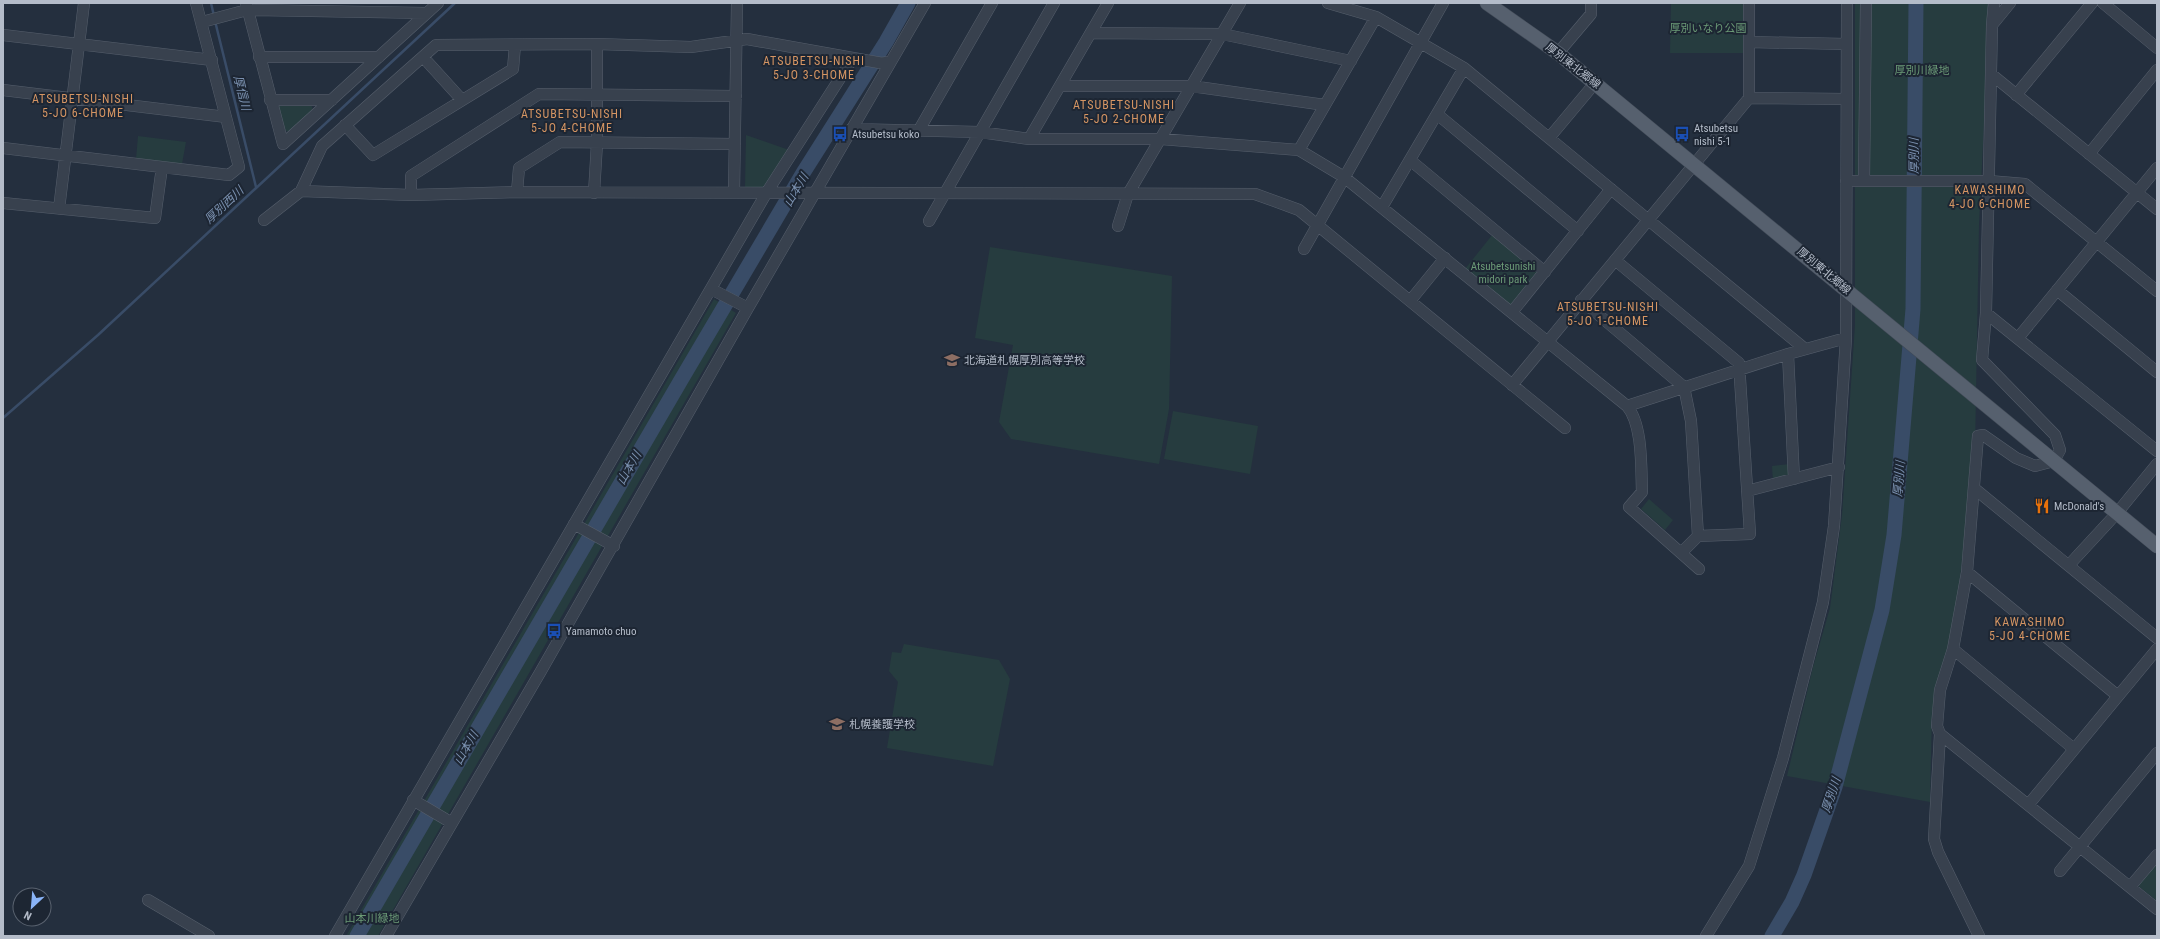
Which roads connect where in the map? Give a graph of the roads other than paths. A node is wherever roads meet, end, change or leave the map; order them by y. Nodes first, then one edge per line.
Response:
1 (84, 3) edge
2 (196, 3) edge
3 (438, 3) edge
4 (737, 3) edge
5 (925, 3) edge
6 (992, 3) edge
7 (1054, 3) edge
8 (1108, 3) edge
9 (1240, 3) edge
10 (1328, 3) edge
11 (1443, 3) edge
12 (1487, 3) edge
13 (1591, 3) edge
14 (1749, 3) edge
15 (1847, 3) edge
16 (1866, 3) edge
17 (1994, 3) edge
18 (2010, 3) edge
19 (2092, 3) edge
20 (2103, 3) edge
21 (246, 7) edge
22 (357, 7) edge
23 (427, 13) junction
24 (1376, 17) junction
25 (206, 21) junction
26 (1992, 25) junction
27 (1092, 33) junction
28 (1222, 34) junction
29 (3, 35) edge
30 (736, 39) junction
31 (1420, 42) junction
32 (1749, 42) junction
33 (79, 44) junction
34 (597, 44) junction
35 (1846, 44) junction
36 (515, 45) junction
37 (2157, 48) edge
38 (1558, 53) junction
39 (259, 57) junction
40 (378, 57) junction
41 (423, 57) junction
42 (858, 59) junction
43 (212, 60) junction
44 (1351, 61) junction
45 (886, 62) junction
46 (1464, 68) junction
47 (2157, 70) edge
48 (1991, 74) junction
49 (1595, 83) junction
50 (1061, 86) junction
51 (1192, 86) junction
52 (3, 90) edge
53 (2016, 94) junction
54 (597, 95) junction
55 (736, 96) junction
56 (1749, 98) junction
57 (72, 99) junction
58 (1846, 99) junction
59 (270, 100) junction
60 (332, 100) junction
61 (462, 100) junction
62 (1325, 105) junction
63 (1436, 114) junction
64 (226, 117) junction
65 (345, 125) junction
66 (851, 129) junction
67 (919, 130) junction
68 (980, 132) junction
69 (1549, 138) junction
70 (1029, 139) junction
71 (1161, 139) junction
72 (597, 143) junction
73 (735, 144) junction
74 (3, 148) edge
75 (1299, 150) junction
76 (2089, 154) junction
77 (66, 156) junction
78 (1410, 160) junction
79 (1694, 165) junction
80 (162, 167) junction
81 (2157, 168) edge
82 (1344, 177) junction
83 (1868, 180) junction
84 (1846, 181) junction
85 (1989, 181) junction
86 (1612, 189) junction
87 (301, 191) junction
88 (517, 192) junction
89 (734, 192) junction
90 (770, 192) junction
91 (594, 193) junction
92 (814, 193) junction
93 (2137, 193) junction
94 (944, 194) junction
95 (1128, 194) junction
96 (411, 195) junction
97 (3, 203) edge
98 (1382, 207) junction
99 (59, 209) junction
100 (2157, 210) edge
101 (1649, 219) junction
102 (264, 220) dead end
103 (928, 221) dead end
104 (1316, 225) junction
105 (1118, 226) dead end
106 (1578, 231) junction
107 (2097, 241) junction
108 (1304, 249) dead end
109 (1445, 258) junction
110 (1615, 260) junction
111 (1545, 272) junction
112 (1845, 289) junction
113 (715, 290) junction
114 (2057, 290) junction
115 (2157, 291) edge
116 (1581, 300) junction
117 (1410, 301) junction
118 (748, 308) junction
119 (1512, 312) junction
120 (1986, 313) junction
121 (1846, 338) junction
122 (2018, 338) junction
123 (1548, 341) junction
124 (1805, 349) junction
125 (1788, 354) junction
126 (1739, 369) junction
127 (2157, 372) edge
128 (1512, 385) junction
129 (1684, 387) junction
130 (1627, 406) junction
131 (1565, 428) dead end
132 (2157, 451) edge
133 (2054, 461) junction
134 (2157, 464) edge
135 (1839, 467) junction
136 (1794, 479) junction
137 (1975, 489) junction
138 (1747, 491) junction
139 (2117, 513) junction
140 (577, 525) junction
141 (1698, 536) junction
142 (614, 546) junction
143 (2157, 546) edge
144 (1681, 552) junction
145 (2069, 565) junction
146 (1699, 569) dead end
147 (1967, 572) junction
148 (2157, 638) edge
149 (1953, 649) junction
150 (2157, 649) edge
151 (2118, 696) junction
152 (1940, 734) junction
153 (2074, 749) junction
154 (2157, 753) edge
155 (416, 802) junction
156 (2029, 804) junction
157 (452, 823) junction
158 (2080, 846) junction
159 (2157, 855) edge
160 (2060, 871) dead end
161 (2130, 887) junction
162 (148, 900) dead end
163 (2157, 909) edge
164 (209, 936) edge
165 (334, 936) edge
166 (386, 936) edge
167 (1706, 936) edge
168 (1979, 936) edge

1 - 33 street
2 - 25 street
3 - 23 street
4 - 30 street
5 - 45 street
6 - 67 street
7 - 68 street
8 - 27 street
9 - 28 street
10 - 24 street
11 - 31 street
12 - 38 main road, 厚別東北郷線
13 - 38 street
14 - 32 street
15 - 35 street
16 - 83 street
17 - 26 street
18 - 26 street
19 - 53 street
20 - 37 street
21 - 22 street
21 - 25 street
21 - 39 street
22 - 23 street
23 - 40 street
24 - 31 street
24 - 44 street
25 - 43 street
26 - 48 street
27 - 28 street
27 - 50 street
28 - 44 street
28 - 51 street
29 - 33 street
30 - 34 street
30 - 42 street
30 - 55 street
31 - 46 street
31 - 82 street
32 - 35 street
32 - 56 street
33 - 43 street
33 - 57 street
34 - 36 street
34 - 54 street
35 - 58 street
36 - 41 street
36 - 61 street
38 - 49 main road, 厚別東北郷線
39 - 40 street
39 - 59 street
40 - 60 street
41 - 61 street
41 - 65 street
42 - 45 street
42 - 90 street
43 - 64 street
44 - 62 street
45 - 66 street
46 - 63 street
46 - 69 street
47 - 76 street
48 - 53 street
48 - 85 street
49 - 69 street
49 - 79 main road, 厚別東北郷線
50 - 51 street
50 - 70 street
51 - 62 street
51 - 71 street
52 - 57 street
53 - 76 street
54 - 55 street
54 - 72 street
54 - 96 street
55 - 73 street
56 - 58 street
56 - 79 street
57 - 64 street
57 - 77 street
58 - 84 street
59 - 60 street
59 - 60 street
61 - 65 street
62 - 75 street
63 - 78 street
63 - 106 street
64 - 80 street
65 - 87 street
66 - 67 street
66 - 92 street
67 - 68 street
68 - 70 street
68 - 94 street
69 - 86 street
70 - 71 street
71 - 75 street
71 - 95 street
72 - 73 street
72 - 88 street
72 - 91 street
73 - 89 street
74 - 77 street
75 - 82 street
76 - 93 street
77 - 80 street
77 - 99 street
78 - 98 street
78 - 111 street
79 - 101 street
79 - 112 main road, 厚別東北郷線
80 - 99 street
81 - 93 street
82 - 98 street
82 - 104 street
83 - 84 street
83 - 85 street
84 - 112 street
85 - 107 street
85 - 120 street
86 - 101 street
86 - 106 street
87 - 96 street
87 - 102 street
88 - 91 street
88 - 96 street
89 - 90 street
89 - 91 street
90 - 92 street
90 - 113 street
92 - 94 street
92 - 118 street
93 - 100 street
93 - 107 street
94 - 95 street
94 - 103 street
95 - 104 street
95 - 105 street
97 - 99 street
98 - 109 street
101 - 110 street
101 - 124 street
104 - 108 street
104 - 117 street
106 - 111 street
107 - 114 street
107 - 115 street
109 - 117 street
109 - 119 street
110 - 116 street
110 - 126 street
111 - 119 street
112 - 121 street
112 - 133 main road, 厚別東北郷線
113 - 118 street
113 - 140 street
114 - 122 street
114 - 127 street
116 - 123 street
116 - 129 street
117 - 128 street
118 - 142 street
119 - 123 street
120 - 122 street
120 - 133 street
121 - 124 street
121 - 135 street
122 - 132 street
123 - 128 street
123 - 130 street
124 - 125 street
125 - 126 street
125 - 136 street
126 - 129 street
126 - 138 street
128 - 131 street
129 - 130 street
129 - 141 street
130 - 144 street
133 - 137 street
133 - 139 main road, 厚別東北郷線
134 - 139 street
135 - 136 street
135 - 167 street
136 - 138 street
137 - 145 street
137 - 147 street
138 - 141 street
139 - 143 main road, 厚別東北郷線
139 - 145 street
140 - 142 street
140 - 155 street
141 - 144 street
142 - 157 street
144 - 146 street
145 - 148 street
147 - 149 street
147 - 151 street
149 - 152 street
149 - 153 street
150 - 151 street
151 - 153 street
152 - 156 street
152 - 168 street
153 - 156 street
154 - 158 street
155 - 157 street
155 - 165 street
156 - 158 street
157 - 166 street
158 - 160 street
158 - 161 street
159 - 161 street
161 - 163 street
162 - 164 street

